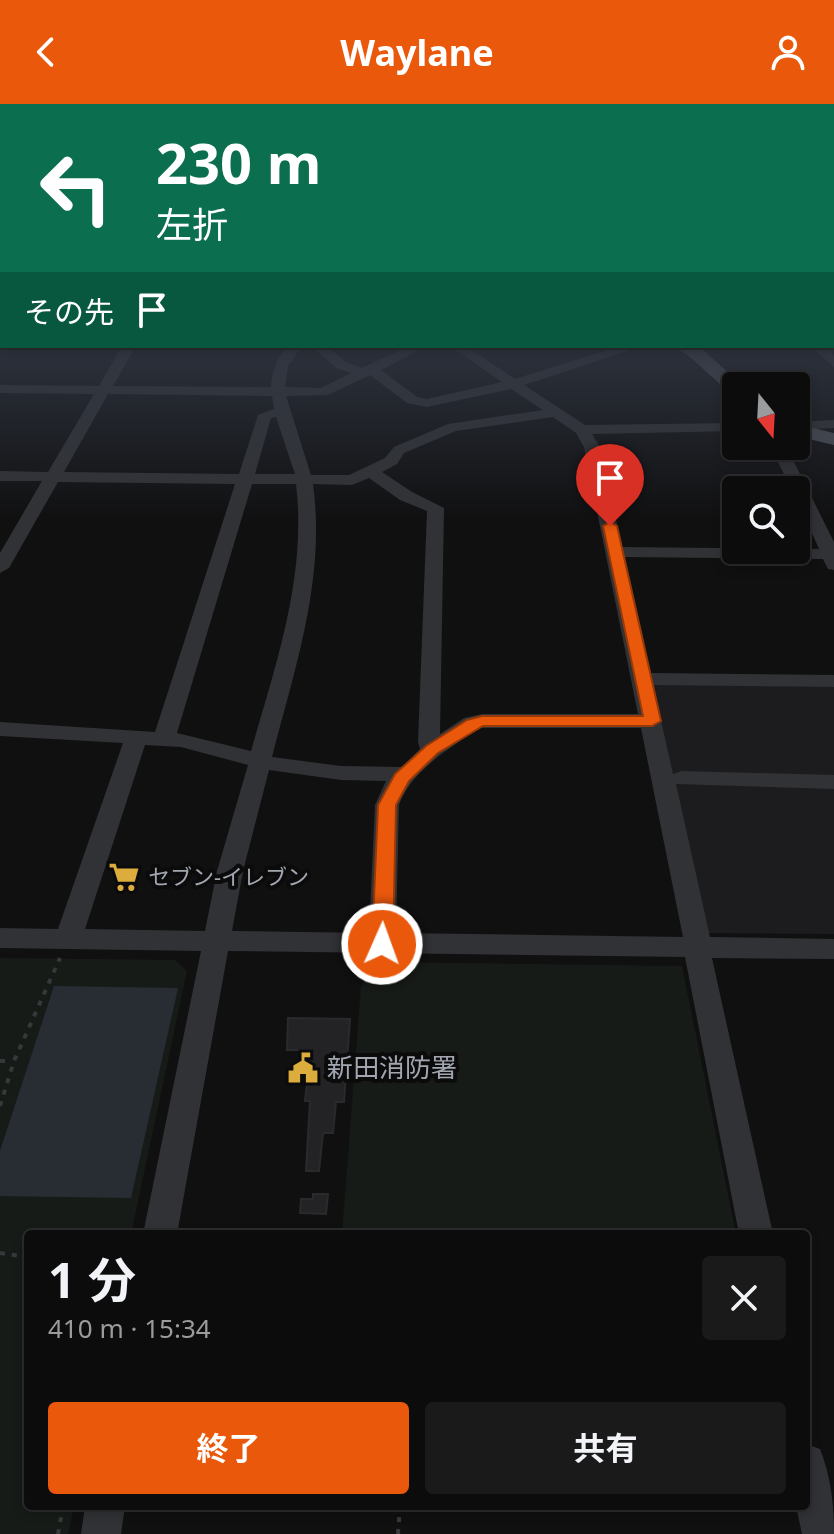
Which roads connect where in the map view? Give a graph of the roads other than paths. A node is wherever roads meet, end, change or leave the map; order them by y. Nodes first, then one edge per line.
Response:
1 (106, 387) edge
2 (281, 387) edge
3 (334, 387) edge
4 (391, 387) edge
5 (501, 387) edge
6 (517, 387) edge
7 (0, 389) edge
8 (104, 390) junction
9 (281, 401) junction
10 (427, 403) junction
11 (555, 412) junction
12 (834, 424) edge
13 (453, 427) junction
14 (722, 427) edge
15 (810, 427) edge
16 (582, 430) junction
17 (810, 432) edge
18 (834, 439) edge
19 (785, 460) edge
20 (372, 472) junction
21 (0, 476) edge
22 (54, 477) junction
23 (245, 479) junction
24 (304, 480) junction
25 (616, 552) junction
26 (831, 555) edge
27 (0, 568) edge
28 (642, 679) junction
29 (834, 681) edge
30 (652, 721) junction
31 (0, 729) edge
32 (136, 737) junction
33 (164, 739) junction
34 (432, 750) junction
35 (258, 761) junction
36 (405, 774) junction
37 (682, 778) dead end
38 (834, 782) edge
39 (0, 938) edge
40 (68, 939) junction
41 (217, 941) junction
42 (382, 944) junction
43 (698, 947) junction
44 (834, 949) edge
45 (161, 1230) edge
46 (755, 1230) edge
47 (810, 1481) edge
48 (104, 1510) edge
49 (101, 1534) edge
50 (822, 1534) edge

1 - 8 street
2 - 9 street
3 - 9 street
4 - 10 street
5 - 10 street
6 - 11 street
7 - 8 street
8 - 9 street
8 - 22 street
9 - 23 street
9 - 24 street
10 - 13 street
11 - 13 street
11 - 16 street
12 - 15 street
13 - 20 street
14 - 16 street
16 - 25 street
17 - 18 main road
19 - 26 street
20 - 24 street
20 - 34 street
21 - 22 street
22 - 23 street
22 - 27 street
23 - 24 street
23 - 33 street
24 - 35 street
25 - 26 street
25 - 28 street
28 - 29 street
28 - 30 street
30 - 34 street
30 - 43 street
31 - 32 street
32 - 33 street
32 - 40 street
33 - 35 street
34 - 36 street
35 - 36 street
35 - 41 street
36 - 42 street
37 - 38 street
39 - 40 street
40 - 41 street
41 - 42 street
41 - 45 street
42 - 43 street
43 - 44 street
43 - 46 street
47 - 50 street
48 - 49 street

